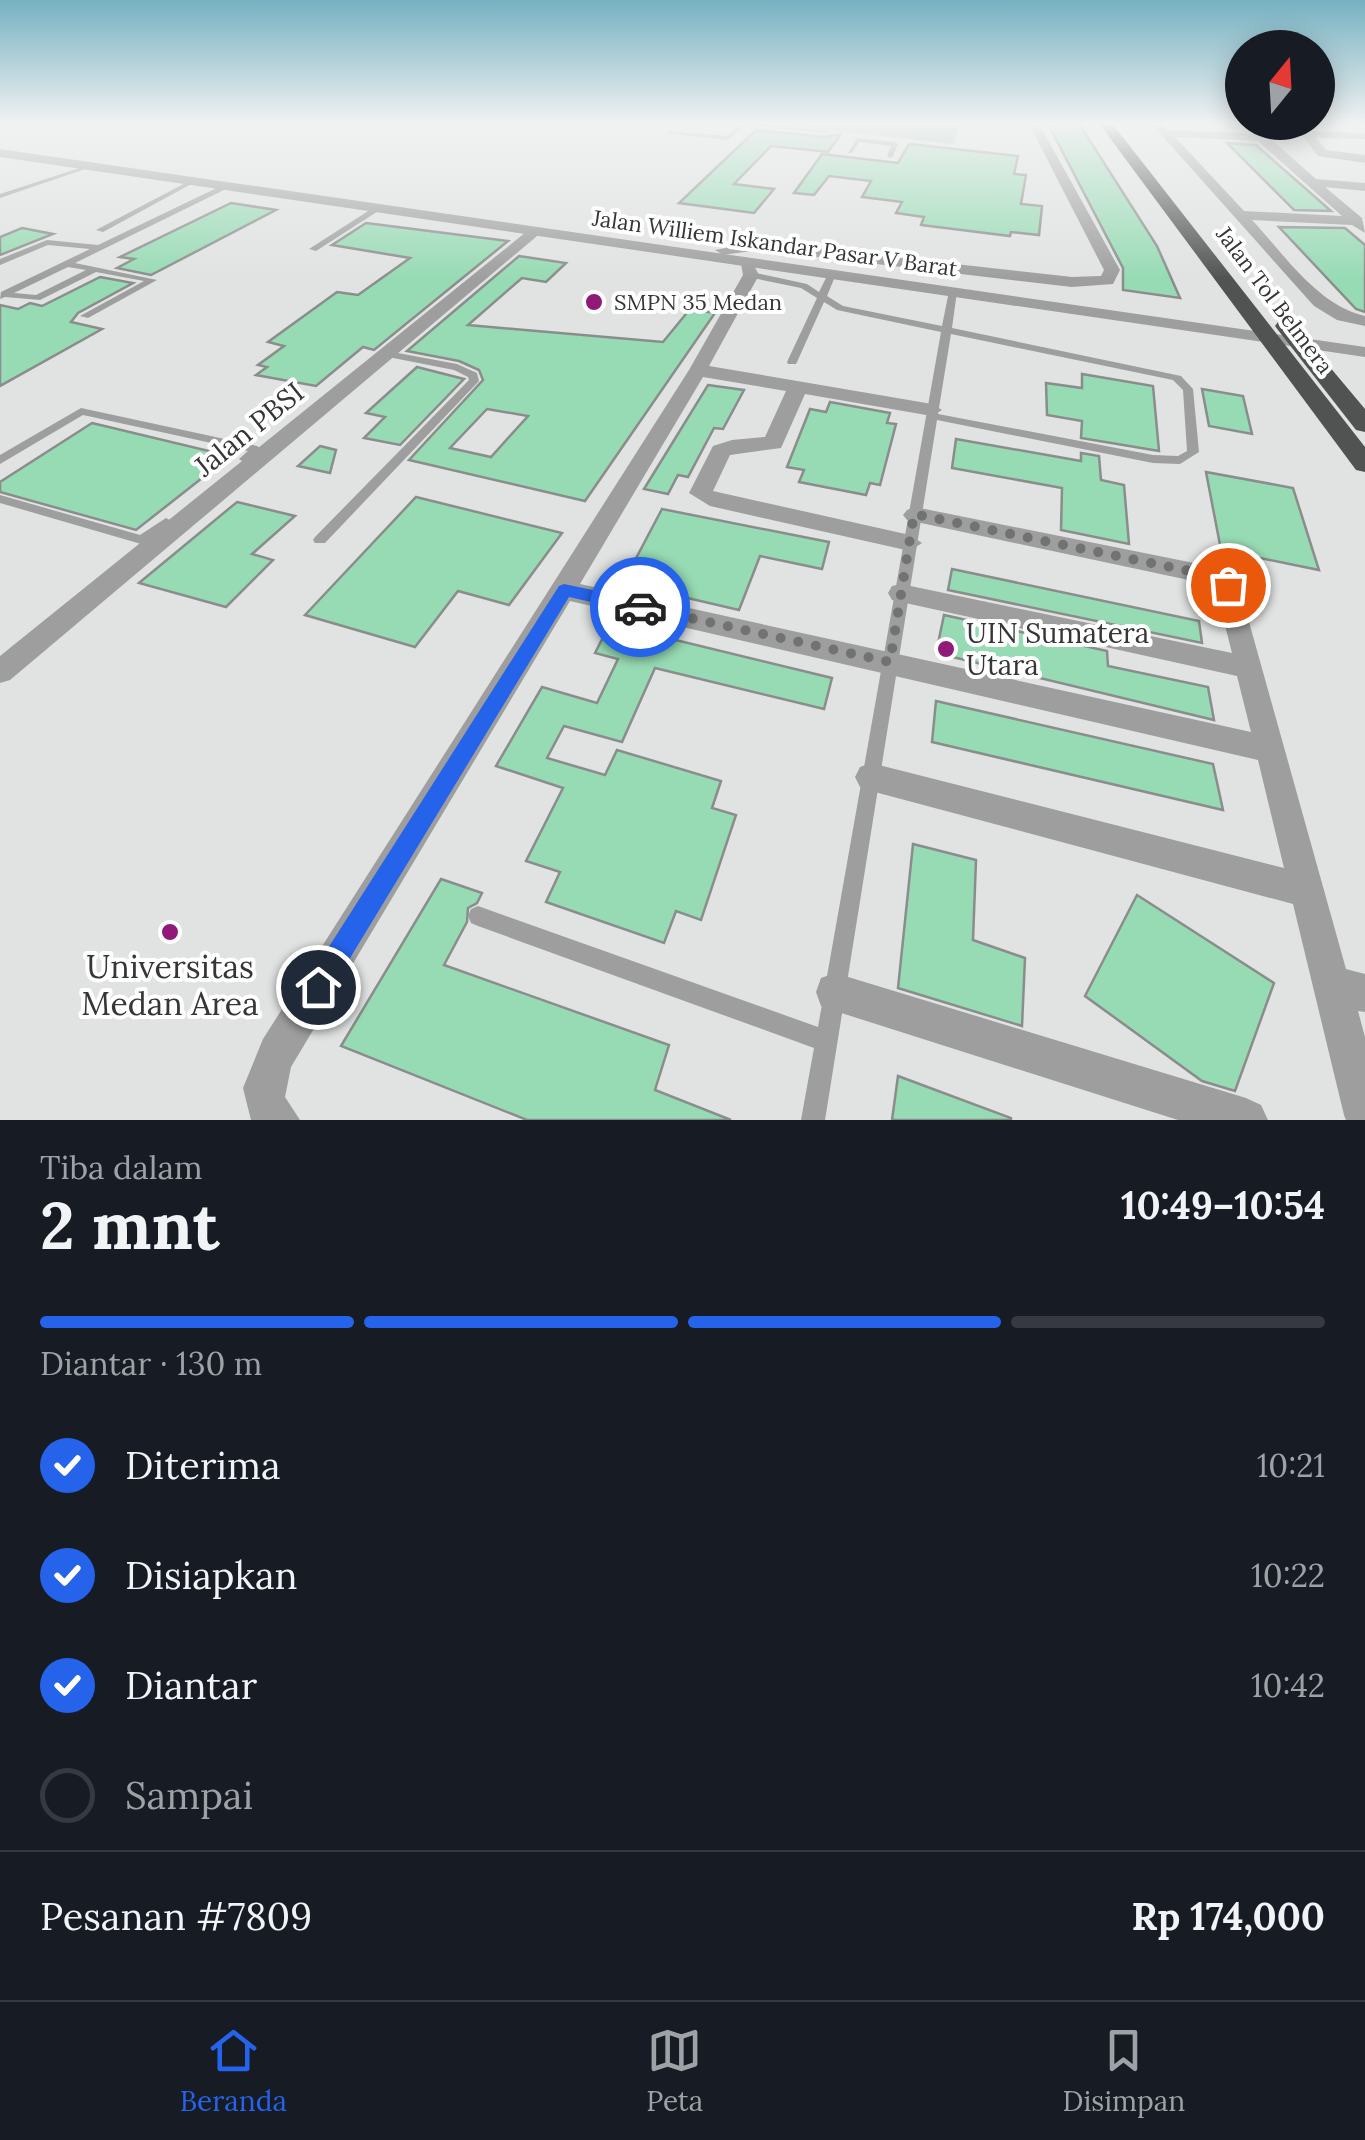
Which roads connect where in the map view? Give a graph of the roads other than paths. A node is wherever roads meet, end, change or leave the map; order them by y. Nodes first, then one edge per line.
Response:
1 (67, 174) edge
2 (147, 174) edge
3 (166, 174) edge
4 (1062, 174) edge
5 (1144, 174) edge
6 (1163, 174) edge
7 (1205, 174) edge
8 (1302, 174) edge
9 (193, 181) junction
10 (1311, 182) junction
11 (233, 184) junction
12 (1365, 187) edge
13 (0, 200) edge
14 (369, 204) junction
15 (1242, 214) junction
16 (1362, 223) edge
17 (100, 230) dead end
18 (536, 231) junction
19 (99, 248) junction
20 (313, 249) dead end
21 (723, 250) junction
22 (0, 262) edge
23 (66, 264) junction
24 (748, 268) junction
25 (95, 269) junction
26 (832, 274) junction
27 (47, 282) dead end
28 (64, 285) junction
29 (953, 292) junction
30 (2, 295) edge
31 (820, 296) junction
32 (86, 316) dead end
33 (1211, 323) junction
34 (946, 329) junction
35 (1365, 338) edge
36 (387, 354) junction
37 (792, 362) dead end
38 (698, 370) junction
39 (798, 387) junction
40 (932, 413) junction
41 (1365, 425) edge
42 (0, 460) edge
43 (1365, 464) edge
44 (0, 499) edge
45 (912, 529) junction
46 (320, 540) dead end
47 (150, 542) junction
48 (564, 590) junction
49 (901, 593) junction
50 (890, 662) junction
51 (1250, 668) junction
52 (0, 672) edge
53 (1271, 750) junction
54 (871, 777) junction
55 (1308, 892) junction
56 (478, 916) dead end
57 (1348, 988) edge
58 (835, 992) junction
59 (826, 1040) junction
60 (1365, 1115) edge
61 (278, 1120) edge
62 (813, 1120) edge
63 (1246, 1120) edge

1 - 13 lane
2 - 9 street, Jalan Williem Iskandar Pasar V Barat
3 - 11 street, Jalan Williem Iskandar Pasar V Barat
4 - 21 street
5 - 43 highway, Jalan Tol Belmera
6 - 41 highway, Jalan Tol Belmera
7 - 15 street
8 - 10 street
9 - 11 street, Jalan Williem Iskandar Pasar V Barat
9 - 17 lane
10 - 12 street
10 - 16 street
11 - 14 street, Jalan Williem Iskandar Pasar V Barat
11 - 19 lane
14 - 18 street, Jalan Williem Iskandar Pasar V Barat
14 - 20 lane
14 - 21 street, Jalan Williem Iskandar Pasar V Barat
15 - 16 street
15 - 35 street
18 - 24 street, Jalan Williem Iskandar Pasar V Barat
18 - 36 street, Jalan PBSI
19 - 22 lane
19 - 23 lane
21 - 33 street, Jalan Williem Iskandar Pasar V Barat
23 - 25 lane
23 - 30 lane
24 - 26 street, Jalan Williem Iskandar Pasar V Barat
24 - 31 lane
24 - 38 street
25 - 28 lane
25 - 32 lane
26 - 29 street, Jalan Williem Iskandar Pasar V Barat
26 - 31 lane
27 - 28 lane
28 - 30 lane
29 - 33 street, Jalan Williem Iskandar Pasar V Barat
29 - 34 lane
31 - 34 lane
31 - 37 lane
33 - 35 street, Jalan Williem Iskandar Pasar V Barat
34 - 40 lane
34 - 40 lane
36 - 46 lane
36 - 47 street, Jalan PBSI
38 - 39 street
38 - 48 street
39 - 40 street
39 - 45 street
40 - 45 lane
42 - 47 lane
44 - 47 lane
45 - 49 lane
45 - 51 street
47 - 52 street, Jalan PBSI
48 - 50 street
48 - 61 street
49 - 50 lane
49 - 51 street
50 - 53 street
50 - 54 lane
51 - 53 street
53 - 55 street
54 - 55 street
54 - 58 lane
55 - 57 street
56 - 59 lane
57 - 60 street
58 - 59 lane
58 - 63 street
59 - 62 lane

